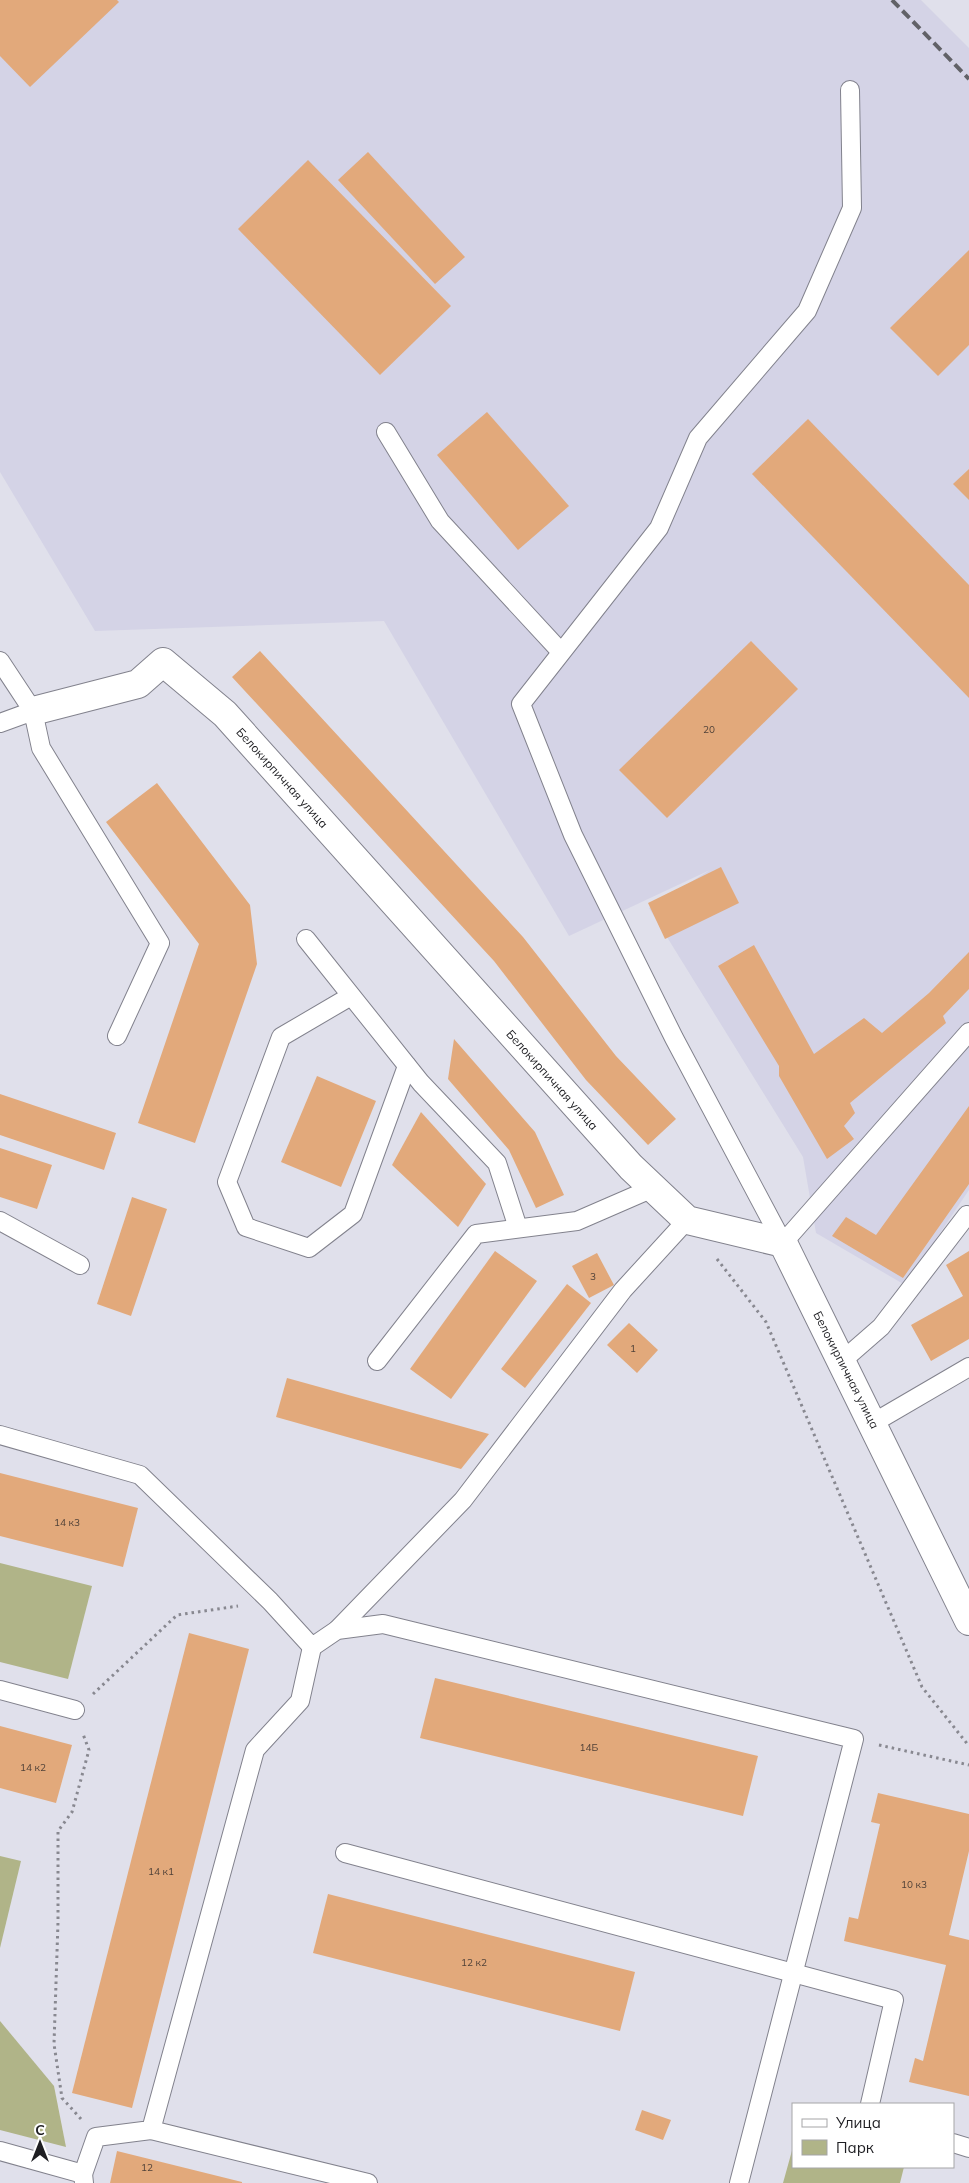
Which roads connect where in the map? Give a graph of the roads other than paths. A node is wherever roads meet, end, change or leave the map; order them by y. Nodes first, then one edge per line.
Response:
1 (850, 90) dead end
2 (386, 432) dead end
3 (561, 652) junction
4 (0, 661) edge
5 (32, 711) junction
6 (0, 723) edge
7 (306, 939) dead end
8 (351, 996) junction
9 (969, 1032) edge
10 (117, 1036) dead end
11 (407, 1066) junction
12 (653, 1188) junction
13 (967, 1215) dead end
14 (687, 1220) junction
15 (0, 1221) edge
16 (518, 1228) junction
17 (783, 1244) junction
18 (80, 1265) dead end
19 (378, 1361) dead end
20 (842, 1361) junction
21 (969, 1367) edge
22 (873, 1422) junction
23 (0, 1435) edge
24 (969, 1621) edge
25 (337, 1630) junction
26 (312, 1647) junction
27 (0, 1690) edge
28 (75, 1710) road end
29 (345, 1853) dead end
30 (794, 1973) junction
31 (870, 2103) edge
32 (151, 2130) junction
33 (954, 2143) edge
34 (969, 2148) edge
35 (0, 2151) edge
36 (84, 2178) edge
37 (368, 2183) edge
38 (740, 2183) edge

1 - 3 lane
2 - 3 lane
3 - 17 lane
4 - 5 lane
5 - 6 lane
5 - 10 lane
5 - 12 street, Белокирпичная улица
7 - 8 lane
8 - 11 lane
8 - 11 lane
9 - 17 lane
11 - 16 lane
12 - 14 street, Белокирпичная улица
12 - 16 lane
13 - 20 lane
14 - 17 street, Белокирпичная улица
14 - 25 lane
15 - 18 lane
16 - 19 lane
17 - 20 street, Белокирпичная улица
20 - 22 street, Белокирпичная улица
21 - 22 lane
22 - 24 street, Белокирпичная улица
23 - 26 lane
25 - 26 lane
25 - 30 lane
26 - 32 lane
27 - 28 lane
29 - 30 lane
30 - 31 lane
30 - 38 lane
32 - 36 lane
32 - 37 lane
33 - 34 lane
35 - 36 lane

